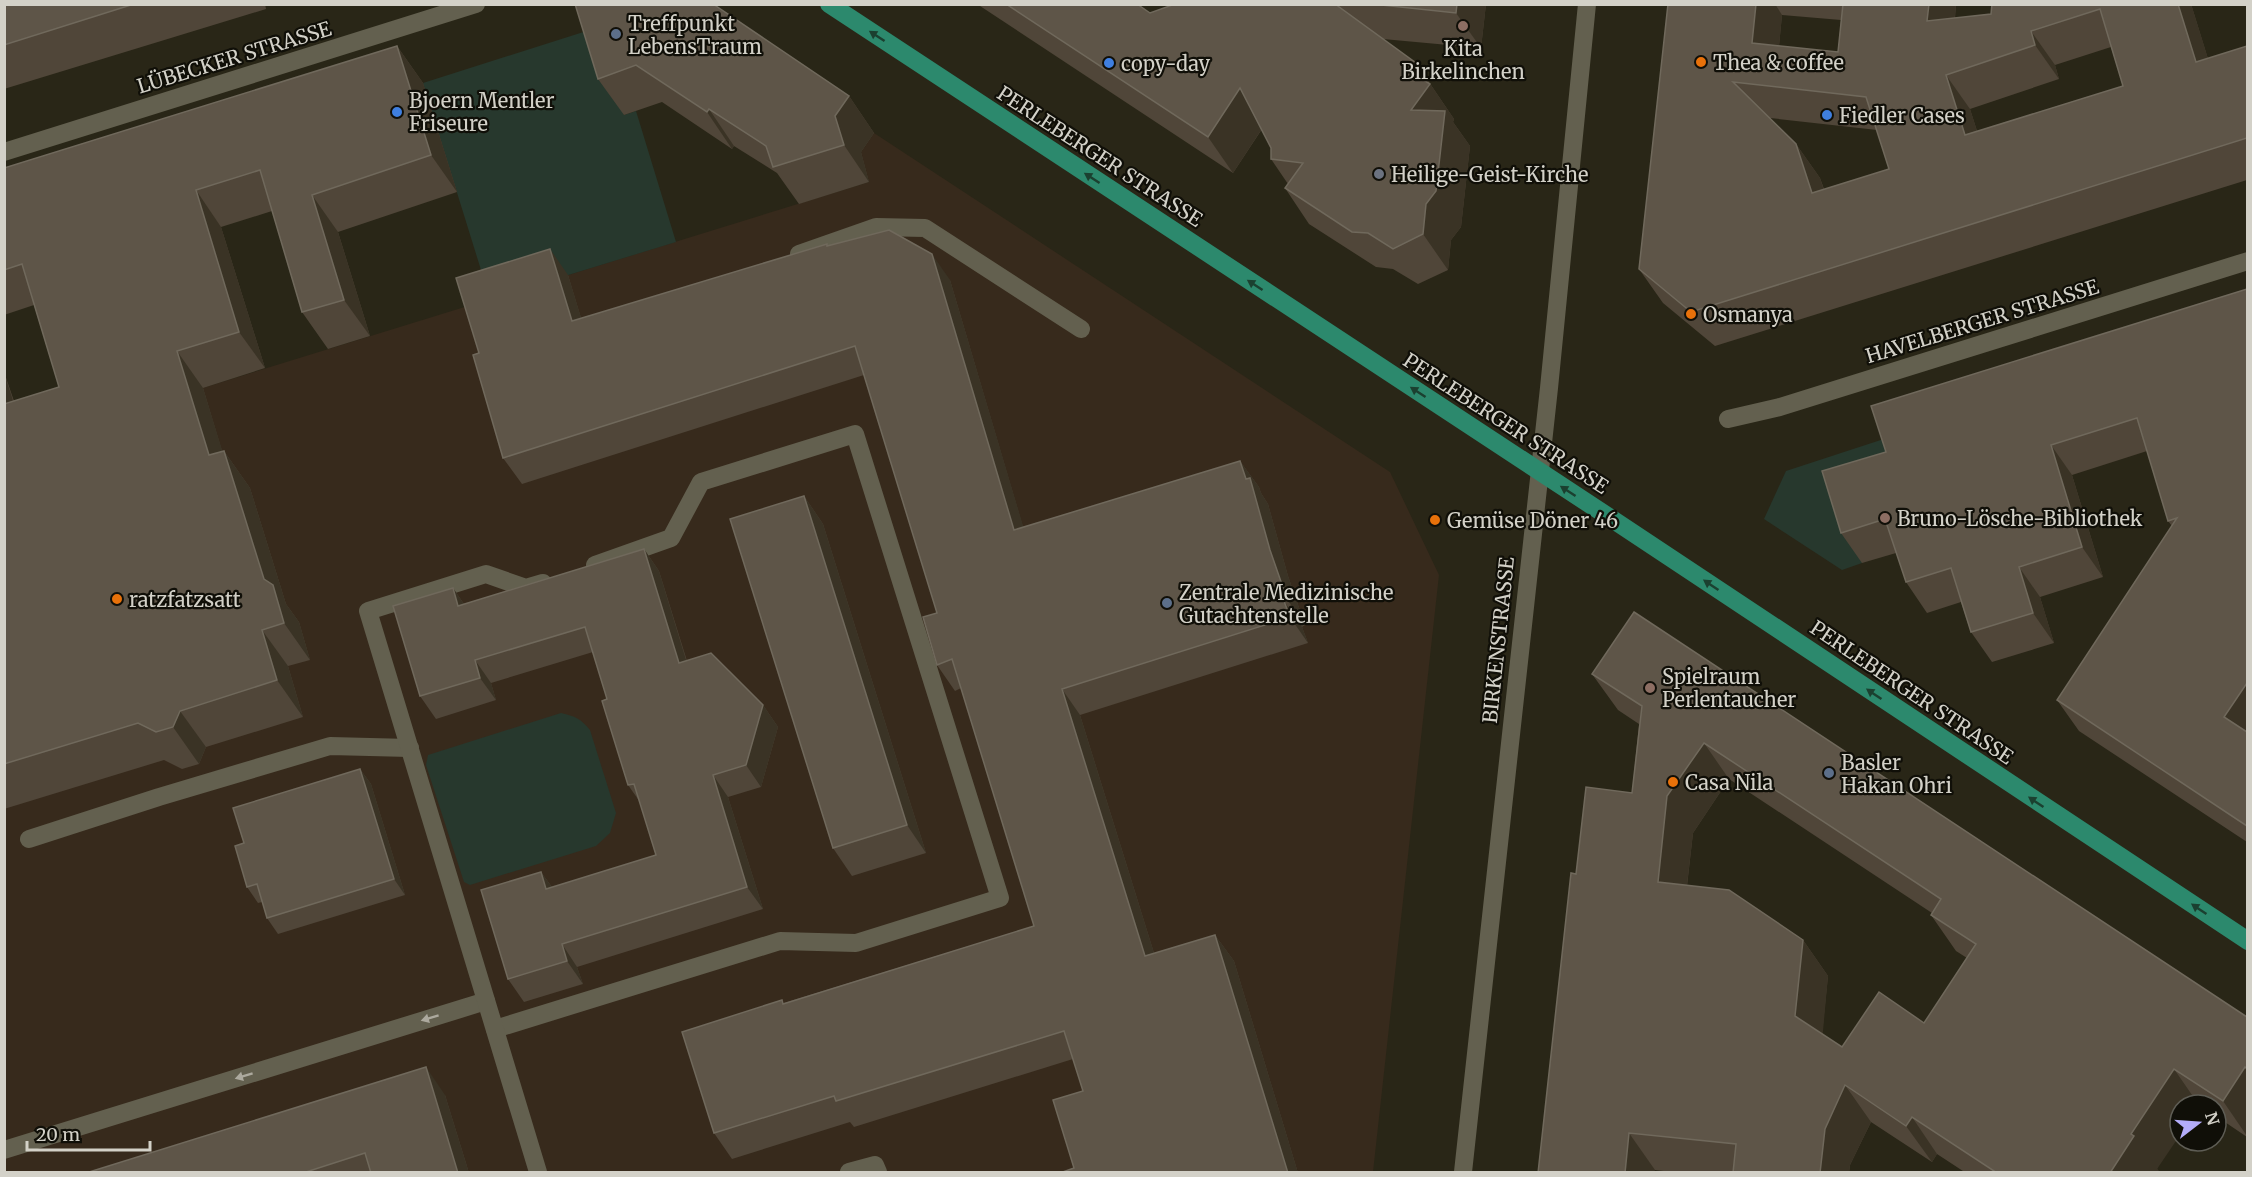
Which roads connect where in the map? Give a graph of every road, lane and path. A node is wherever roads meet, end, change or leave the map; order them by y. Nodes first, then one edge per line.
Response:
1 (476, 4) edge
2 (830, 4) edge
3 (1587, 4) edge
4 (4, 152) edge
5 (788, 257) edge
6 (2247, 261) edge
7 (1081, 329) dead end
8 (1728, 419) dead end
9 (1539, 472) junction
10 (582, 569) edge
11 (560, 577) edge
12 (410, 748) junction
13 (29, 839) dead end
14 (2247, 941) edge
15 (486, 1001) junction
16 (495, 1029) junction
17 (4, 1150) edge
18 (538, 1173) edge
19 (849, 1173) edge
20 (878, 1173) edge
21 (1463, 1173) edge

1 - 4 street, LÜBECKER STRASSE
9 -> 2 main road, PERLEBERGER STRASSE
3 - 9 street, BIRKENSTRASSE
5 - 7 street
6 - 8 street, HAVELBERGER STRASSE
14 -> 9 main road, PERLEBERGER STRASSE
9 - 21 street, BIRKENSTRASSE
10 - 16 street
11 - 12 street
12 - 13 street
12 - 15 street
15 - 16 street
15 -> 17 street
16 - 18 street
19 - 20 street

